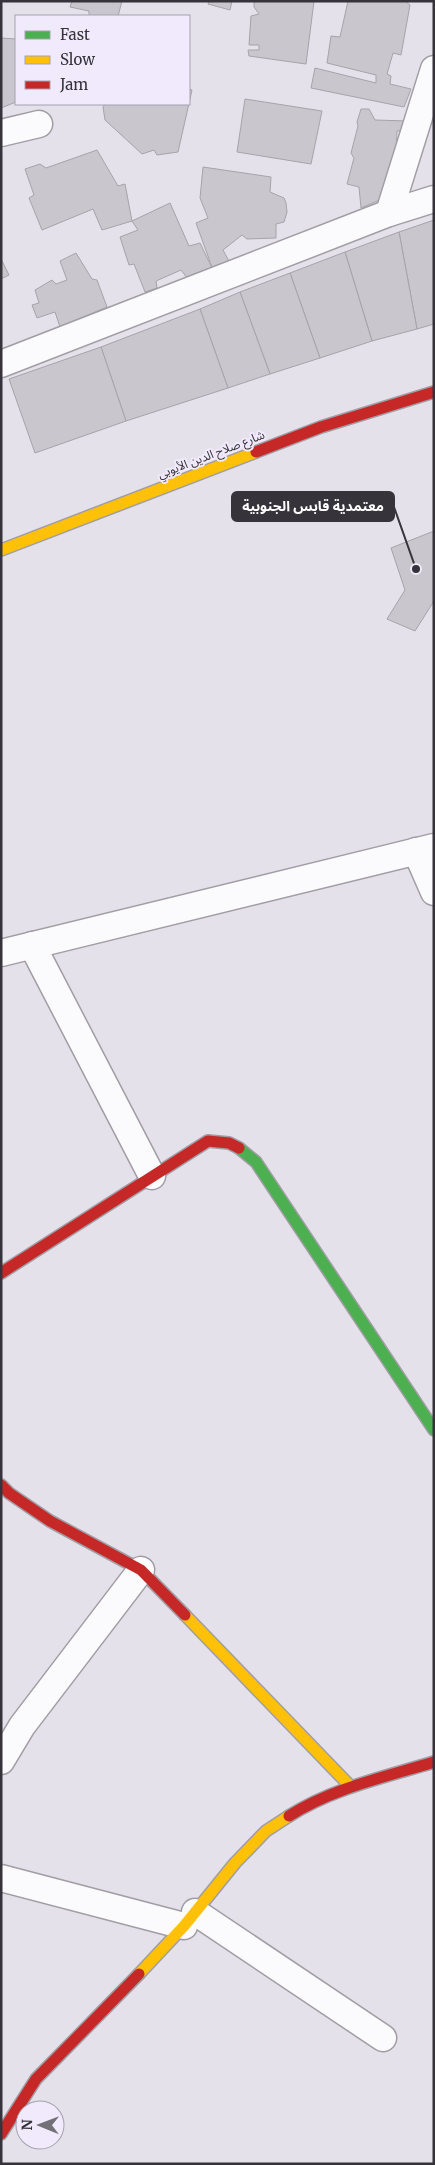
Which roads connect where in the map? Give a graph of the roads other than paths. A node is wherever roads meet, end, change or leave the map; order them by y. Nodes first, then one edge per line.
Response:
1 (434, 70) edge
2 (39, 124) dead end
3 (1, 133) edge
4 (434, 199) edge
5 (389, 213) junction
6 (1, 364) edge
7 (434, 392) edge
8 (1, 550) edge
9 (425, 849) edge
10 (434, 892) edge
11 (32, 945) junction
12 (1, 953) edge
13 (152, 1176) junction
14 (1, 1273) edge
15 (434, 1430) edge
16 (4, 1494) edge
17 (141, 1570) junction
18 (1, 1761) edge
19 (434, 1762) edge
20 (351, 1787) junction
21 (1, 1878) edge
22 (189, 1919) junction
23 (383, 2038) dead end
24 (1, 2134) edge

1 - 5 street
2 - 3 street
4 - 5 street
5 - 6 street
7 - 8 street, شارع صلاح الدين الأيوبي
9 - 10 street
9 - 11 street
11 - 12 street
11 - 13 street
13 - 14 street
13 - 15 street
16 - 17 street
17 - 18 street
17 - 20 street
19 - 20 street
20 - 22 street
21 - 22 street
22 - 23 street
22 - 24 street

